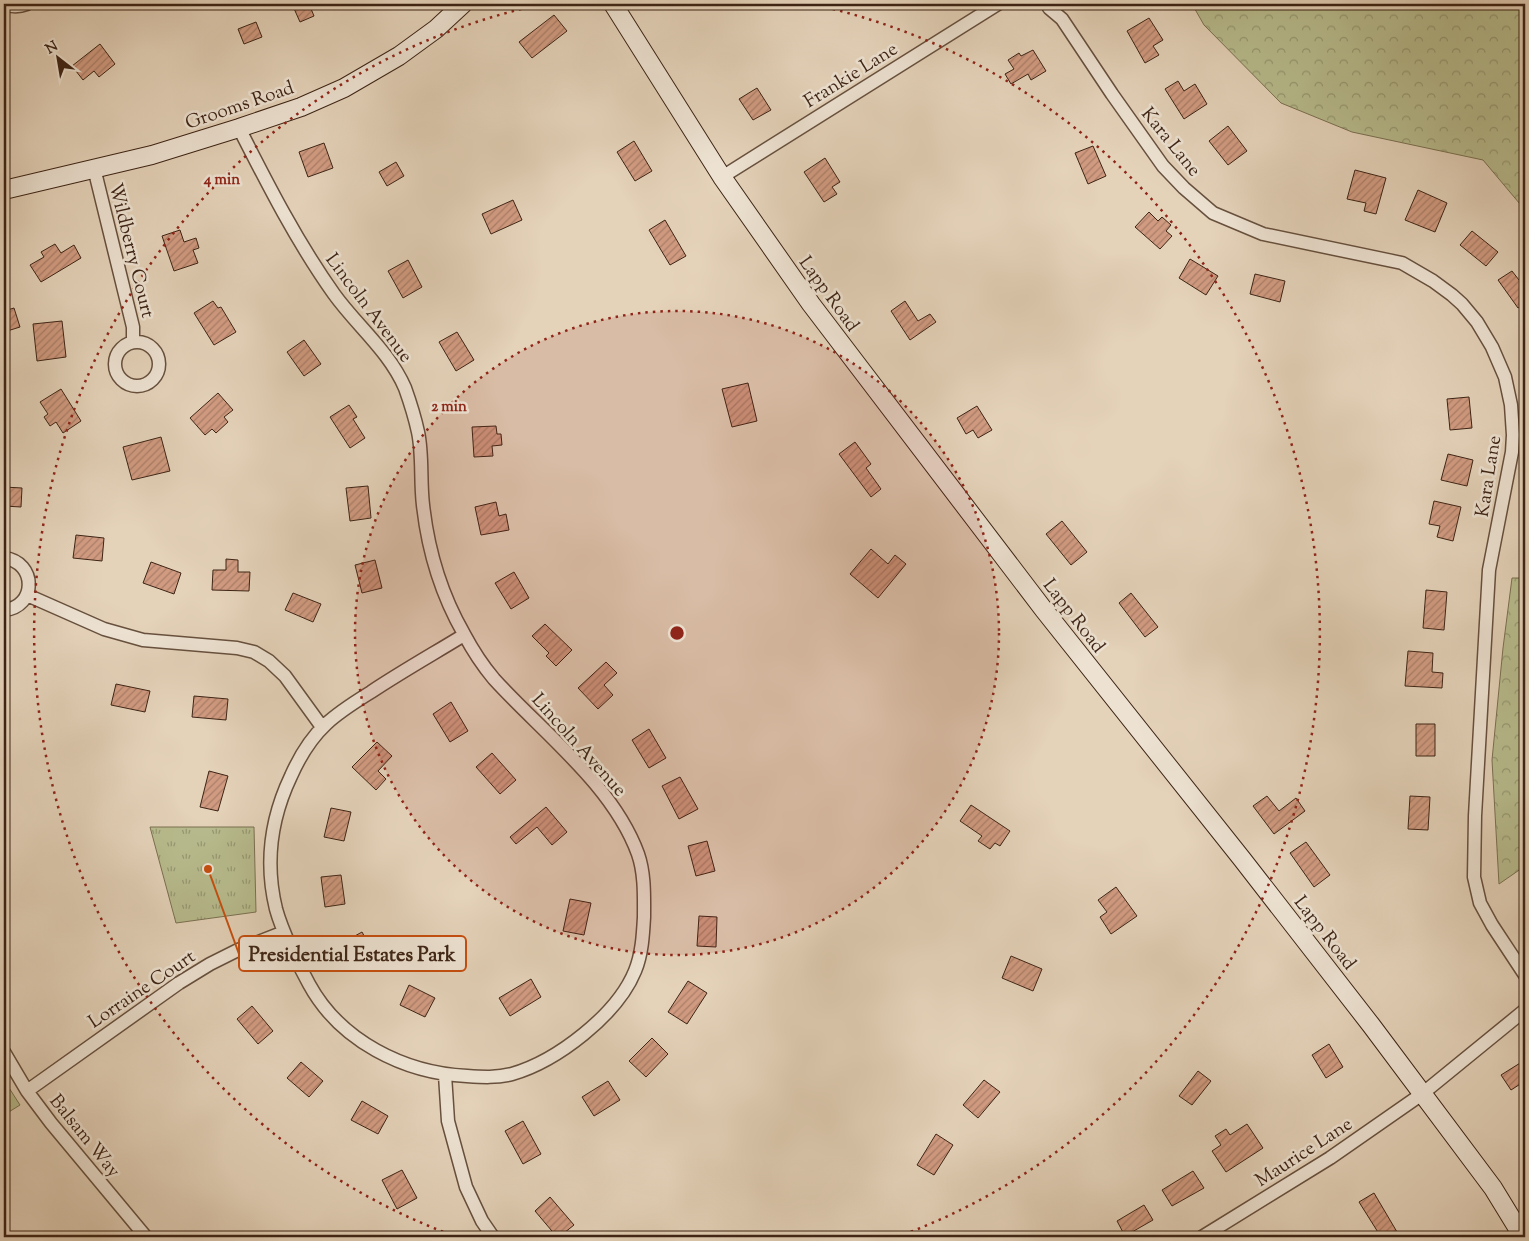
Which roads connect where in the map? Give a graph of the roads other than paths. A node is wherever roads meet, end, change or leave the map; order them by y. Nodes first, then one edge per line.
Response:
1 (5, 4) edge
2 (27, 4) edge
3 (463, 4) edge
4 (613, 4) edge
5 (998, 4) edge
6 (1047, 5) edge
7 (239, 128) junction
8 (94, 168) junction
9 (722, 177) junction
10 (4, 190) edge
11 (133, 342) dead end
12 (4, 558) edge
13 (27, 595) junction
14 (4, 610) edge
15 (464, 635) junction
16 (322, 727) junction
17 (284, 932) junction
18 (1525, 975) edge
19 (1525, 1010) edge
20 (4, 1052) edge
21 (446, 1075) junction
22 (27, 1091) junction
23 (1422, 1094) junction
24 (146, 1237) edge
25 (494, 1237) edge
26 (1202, 1237) edge
27 (1523, 1237) edge

1 - 2 street
3 - 7 street, Grooms Road
4 - 9 street, Lapp Road
5 - 9 street, Frankie Lane
6 - 18 street, Kara Lane
7 - 8 street, Grooms Road
7 - 15 street, Lincoln Avenue
8 - 10 street, Grooms Road
8 - 11 street, Wildberry Court
9 - 23 street, Lapp Road
12 - 13 street
13 - 14 street
13 - 16 street
15 - 16 street, Lincoln Avenue
15 - 21 street, Lincoln Avenue
16 - 17 street, Lincoln Avenue
17 - 21 street, Lincoln Avenue
17 - 22 street, Lorraine Court
19 - 23 street, Maurice Lane
20 - 22 street, Balsam Way
21 - 25 street
22 - 24 street, Balsam Way
23 - 26 street, Maurice Lane
23 - 27 street, Lapp Road

